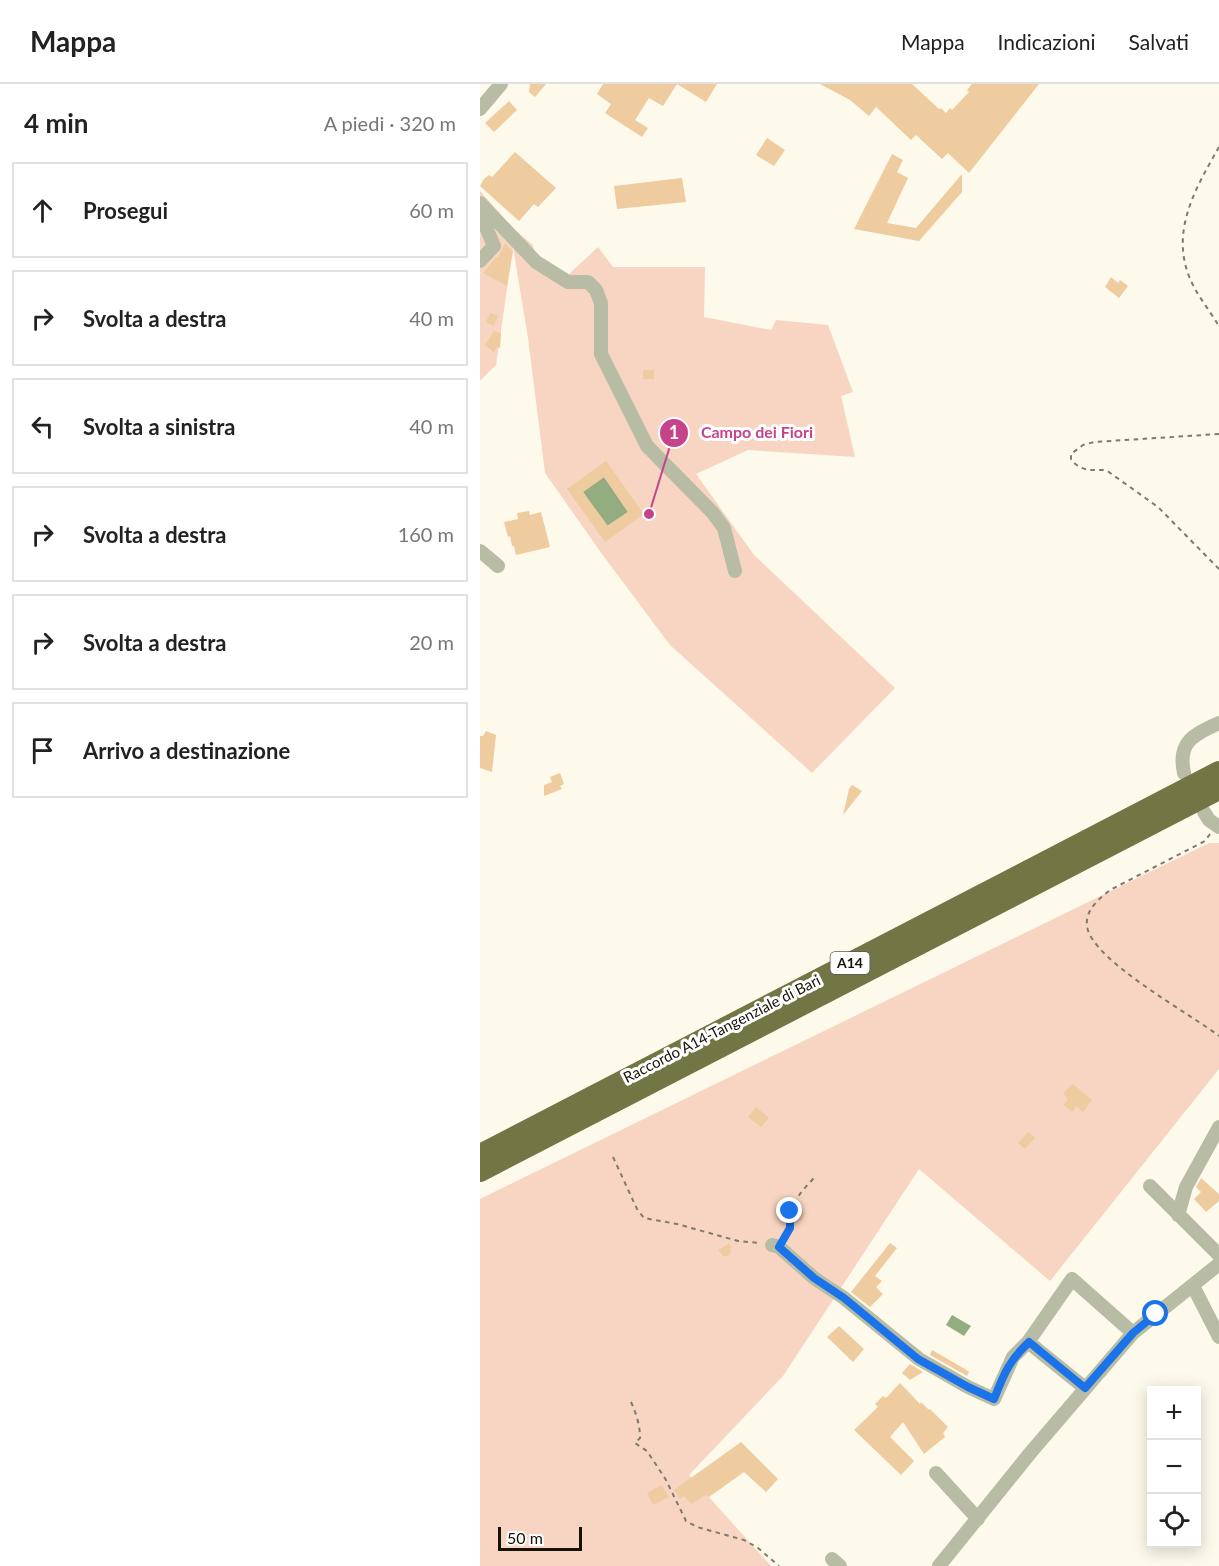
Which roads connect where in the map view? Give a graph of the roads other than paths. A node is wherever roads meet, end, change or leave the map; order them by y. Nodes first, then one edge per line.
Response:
1 (501, 84) edge
2 (480, 109) edge
3 (480, 203) edge
4 (480, 220) edge
5 (480, 261) edge
6 (480, 551) edge
7 (498, 566) dead end
8 (735, 571) dead end
9 (1219, 723) edge
10 (1219, 771) edge
11 (1184, 773) dead end
12 (1219, 790) edge
13 (1204, 812) dead end
14 (1218, 827) edge
15 (1219, 1127) edge
16 (480, 1154) edge
17 (480, 1172) edge
18 (1150, 1186) dead end
19 (1178, 1215) junction
20 (776, 1246) road end
21 (1219, 1255) edge
22 (1219, 1264) edge
23 (1193, 1286) junction
24 (1133, 1333) junction
25 (1219, 1336) edge
26 (1029, 1342) junction
27 (1085, 1388) junction
28 (936, 1473) dead end
29 (978, 1519) junction
30 (939, 1566) edge

1 - 2 street
3 - 8 street
4 - 5 street
6 - 7 street
9 - 11 street
10 - 16 highway, Raccordo A14-Tangenziale di Bari / A14
12 - 17 highway, Raccordo A14-Tangenziale di Bari / A14
13 - 14 street
15 - 19 street
18 - 19 street
19 - 21 street
20 - 26 street
22 - 23 street
23 - 24 street
23 - 25 street
24 - 26 street
24 - 27 street
26 - 27 street
27 - 29 street
28 - 29 street
29 - 30 street

